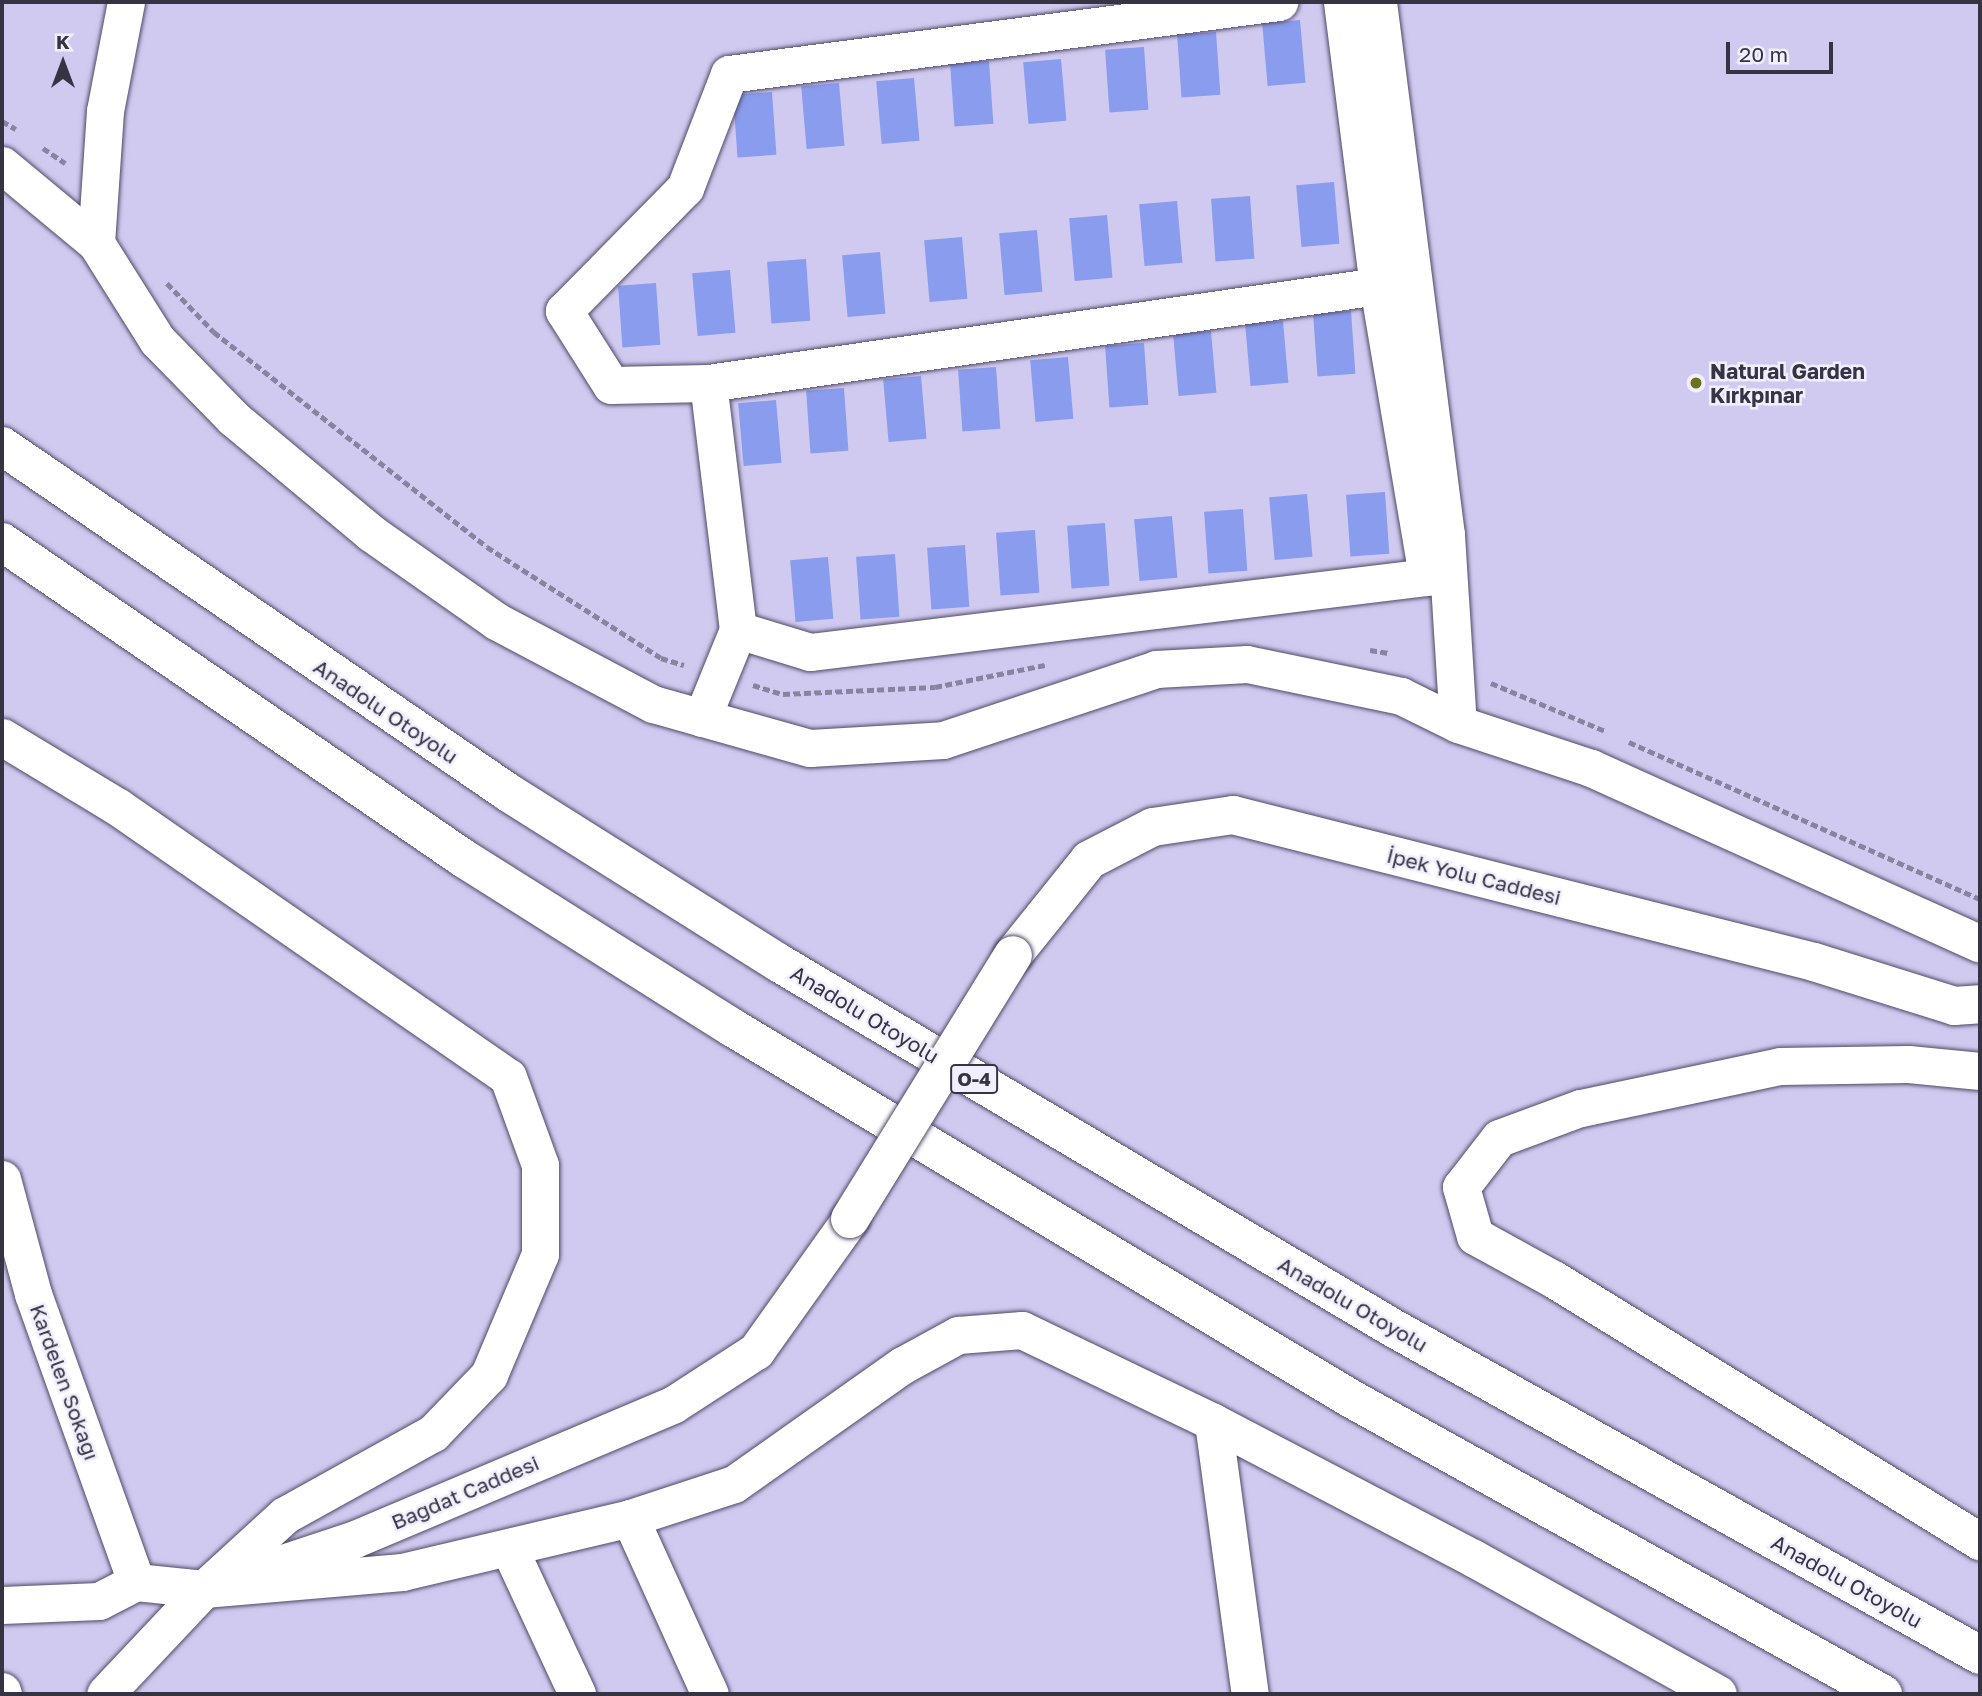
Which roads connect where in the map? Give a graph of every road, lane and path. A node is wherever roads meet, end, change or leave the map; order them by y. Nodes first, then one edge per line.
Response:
1 (126, 2) edge
2 (1279, 2) edge
3 (1342, 2) edge
4 (1378, 2) edge
5 (2, 164) edge
6 (96, 243) junction
7 (157, 272) dead end
8 (1378, 286) junction
9 (708, 383) junction
10 (2, 446) edge
11 (2, 542) edge
12 (738, 630) junction
13 (661, 658) dead end
14 (1503, 687) dead end
15 (702, 718) junction
16 (1458, 724) junction
17 (2, 737) edge
18 (1980, 899) edge
19 (1980, 944) edge
20 (1980, 1004) edge
21 (1980, 1071) edge
22 (2, 1179) edge
23 (850, 1219) joint
24 (1213, 1422) junction
25 (630, 1518) junction
26 (1980, 1541) edge
27 (510, 1550) junction
28 (136, 1582) junction
29 (204, 1589) junction
30 (2, 1605) edge
31 (1980, 1655) edge
32 (105, 1694) edge
33 (577, 1694) edge
34 (710, 1694) edge
35 (1250, 1694) edge
36 (1718, 1694) edge
37 (1883, 1694) edge

1 - 6 street
2 - 9 street
3 - 8 street
4 - 16 street
5 - 6 street
6 - 15 street
7 - 13 path
8 - 9 street
8 - 12 street
9 - 12 street
10 - 31 main road, Anadolu Otoyolu / O-4
11 - 37 main road
12 - 15 street
14 - 18 path
15 - 16 street
16 - 19 street
17 - 29 street
20 - 23 main road, İpek Yolu Caddesi, bridge
21 - 26 street
22 - 28 street, Kardelen Sokağı
23 - 29 street, Bağdat Caddesi
24 - 25 street
24 - 35 street
24 - 36 street
25 - 27 street
25 - 34 street
27 - 29 street
27 - 33 street
28 - 29 street, Bağdat Caddesi
28 - 30 street
29 - 32 street

